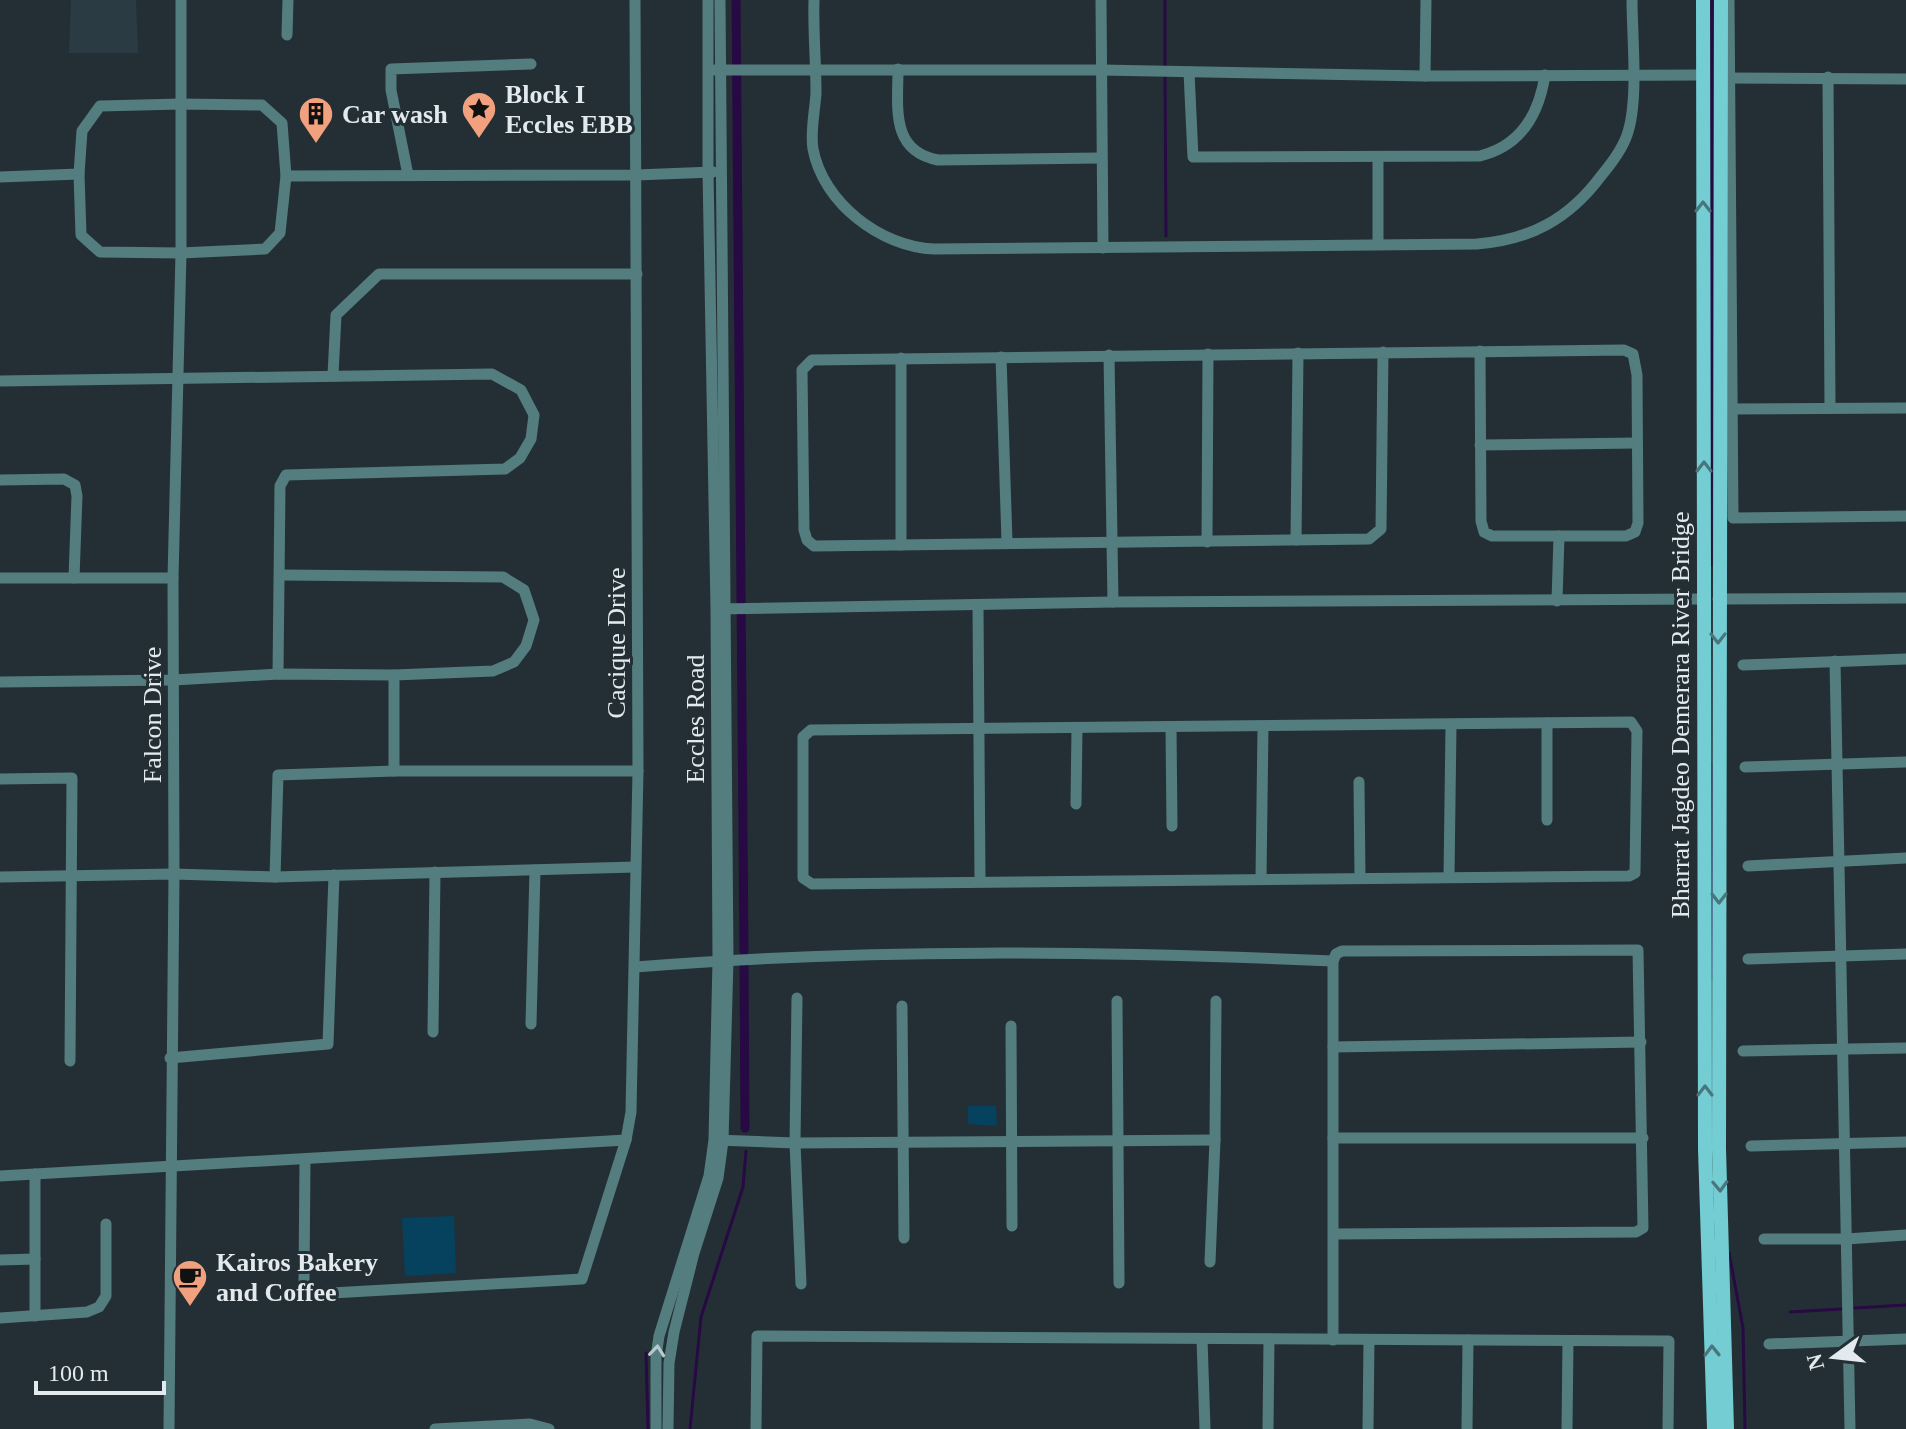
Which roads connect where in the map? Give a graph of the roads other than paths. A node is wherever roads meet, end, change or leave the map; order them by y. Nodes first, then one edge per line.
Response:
1 (181, 0) edge
2 (288, 0) edge
3 (635, 0) edge
4 (708, 0) edge
5 (720, 0) edge
6 (814, 0) edge
7 (1101, 0) edge
8 (1426, 0) edge
9 (1632, 0) edge
10 (1703, 0) edge
11 (1721, 0) edge
12 (1729, 0) edge
13 (287, 35) dead end
14 (531, 64) dead end
15 (898, 69) junction
16 (715, 70) junction
17 (1101, 70) junction
18 (815, 71) junction
19 (1189, 72) junction
20 (1545, 75) junction
21 (1703, 75) junction
22 (1425, 76) junction
23 (1632, 76) junction
24 (1828, 77) junction
25 (1724, 78) junction
26 (1906, 79) edge
27 (181, 104) junction
28 (1101, 158) junction
29 (1378, 158) junction
30 (714, 172) junction
31 (79, 174) junction
32 (408, 175) junction
33 (636, 175) junction
34 (286, 176) junction
35 (0, 177) edge
36 (1378, 244) junction
37 (1103, 248) junction
38 (181, 253) junction
39 (637, 274) junction
40 (1480, 351) junction
41 (1383, 352) junction
42 (1298, 353) junction
43 (1208, 354) junction
44 (1109, 355) junction
45 (1001, 357) junction
46 (901, 358) junction
47 (333, 375) junction
48 (179, 378) junction
49 (0, 381) edge
50 (1830, 408) junction
51 (1906, 408) edge
52 (1732, 409) junction
53 (1637, 443) junction
54 (1480, 445) junction
55 (0, 480) edge
56 (1906, 516) edge
57 (1559, 536) junction
58 (1296, 540) junction
59 (1007, 542) junction
60 (1207, 542) junction
61 (1112, 543) junction
62 (901, 545) junction
63 (280, 575) junction
64 (0, 578) edge
65 (74, 578) junction
66 (173, 578) junction
67 (1906, 598) edge
68 (1719, 599) junction
69 (1557, 601) junction
70 (1113, 602) junction
71 (978, 606) junction
72 (720, 609) junction
73 (1906, 659) edge
74 (1835, 661) junction
75 (1743, 665) dead end
76 (278, 674) junction
77 (394, 675) junction
78 (174, 680) junction
79 (0, 682) edge
80 (1547, 723) junction
81 (1451, 725) junction
82 (1171, 727) junction
83 (1263, 727) junction
84 (979, 728) junction
85 (1077, 728) junction
86 (1906, 762) edge
87 (1836, 764) junction
88 (1745, 767) dead end
89 (394, 771) junction
90 (638, 771) junction
91 (0, 779) edge
92 (1359, 782) dead end
93 (1076, 804) dead end
94 (1547, 820) dead end
95 (1172, 826) dead end
96 (1906, 858) edge
97 (1838, 861) junction
98 (1748, 866) dead end
99 (635, 867) junction
100 (535, 870) junction
101 (435, 872) junction
102 (174, 874) junction
103 (334, 875) junction
104 (73, 876) junction
105 (0, 877) edge
106 (275, 877) junction
107 (1360, 877) junction
108 (1449, 877) junction
109 (1261, 878) junction
110 (980, 880) junction
111 (1906, 954) edge
112 (1840, 956) junction
113 (1748, 959) dead end
114 (723, 960) junction
115 (1333, 961) junction
116 (635, 967) junction
117 (797, 998) dead end
118 (1117, 1001) dead end
119 (1216, 1001) dead end
120 (902, 1006) dead end
121 (531, 1024) dead end
122 (1011, 1026) dead end
123 (433, 1032) dead end
124 (1641, 1042) junction
125 (1333, 1047) junction
126 (1906, 1048) edge
127 (1842, 1049) junction
128 (1743, 1051) dead end
129 (170, 1058) junction
130 (70, 1061) dead end
131 (1333, 1138) junction
132 (1643, 1138) junction
133 (626, 1140) junction
134 (718, 1140) junction
135 (1215, 1140) junction
136 (1116, 1141) junction
137 (902, 1142) junction
138 (1010, 1142) junction
139 (1906, 1142) edge
140 (795, 1143) junction
141 (1844, 1145) junction
142 (1751, 1146) dead end
143 (305, 1159) junction
144 (171, 1166) junction
145 (35, 1174) junction
146 (0, 1176) edge
147 (106, 1224) dead end
148 (1012, 1226) dead end
149 (1333, 1234) junction
150 (1906, 1235) edge
151 (904, 1238) dead end
152 (1764, 1239) dead end
153 (1846, 1239) junction
154 (35, 1259) junction
155 (0, 1260) edge
156 (1210, 1262) dead end
157 (1119, 1283) dead end
158 (801, 1284) dead end
159 (35, 1316) junction
160 (0, 1318) edge
161 (1202, 1339) junction
162 (1269, 1339) junction
163 (1906, 1339) edge
164 (1333, 1340) junction
165 (1369, 1340) junction
166 (1468, 1340) junction
167 (1849, 1340) junction
168 (1568, 1341) junction
169 (1769, 1344) dead end
170 (169, 1429) edge
171 (435, 1429) edge
172 (549, 1429) edge
173 (656, 1429) edge
174 (668, 1429) edge
175 (756, 1429) edge
176 (1205, 1429) edge
177 (1268, 1429) edge
178 (1368, 1429) edge
179 (1467, 1429) edge
180 (1567, 1429) edge
181 (1668, 1429) edge
182 (1714, 1429) edge
183 (1727, 1429) edge
184 (1850, 1429) edge

1 - 27 street, Falcon Drive
2 - 13 street
3 - 33 street, Cacique Drive
4 - 16 street, Eccles Road
5 - 16 street, Eccles Road
6 - 18 street
7 - 17 street
8 - 22 street
9 - 23 street
10 - 21 main road, Bharrat Jagdeo Demerara River Bridge
11 - 25 main road, Bharrat Jagdeo Demerara River Bridge
12 - 25 street
14 - 32 street
15 - 17 street
15 - 18 street
15 - 28 street
16 - 18 street
16 - 30 street, Eccles Road
17 - 19 street
17 - 28 street
18 - 37 street
19 - 22 street
19 - 29 street
20 - 22 street
20 - 23 street
20 - 29 street
21 - 23 street
68 -> 21 main road, Bharrat Jagdeo Demerara River Bridge
23 - 36 street
24 - 25 street
24 - 26 street
24 - 50 street
25 - 52 street
25 - 68 main road, Bharrat Jagdeo Demerara River Bridge
27 - 31 street
27 - 34 street
27 - 38 street, Falcon Drive
28 - 37 street
29 - 36 street
30 - 33 street
30 - 72 street, Eccles Road
31 - 35 street
31 - 38 street
32 - 33 street
32 - 34 street
33 - 39 street, Cacique Drive
34 - 38 street
36 - 37 street
38 - 48 street, Falcon Drive
39 - 47 street
39 - 90 street, Cacique Drive
40 - 41 street
40 - 53 street
40 - 54 street
41 - 42 street
41 - 58 street
42 - 43 street
42 - 58 street
43 - 44 street
43 - 60 street
44 - 45 street
44 - 61 street
45 - 46 street
45 - 59 street
46 - 62 street
46 - 62 street
47 - 48 street
47 - 63 street
48 - 49 street
48 - 66 street, Falcon Drive
50 - 51 street
50 - 52 street
52 - 56 street
53 - 54 street
53 - 57 street
54 - 57 street
55 - 65 street
57 - 69 street
58 - 60 street
59 - 61 street
59 - 62 street
60 - 61 street
61 - 70 street
63 - 76 street
63 - 77 street
64 - 65 street
65 - 66 street
66 - 78 street, Falcon Drive
67 - 68 street
68 - 69 street
182 -> 68 main road, Bharrat Jagdeo Demerara River Bridge
68 -> 183 main road, Bharrat Jagdeo Demerara River Bridge
69 - 70 street
70 - 71 street
71 - 72 street
71 - 84 street
72 - 114 street, Eccles Road
73 - 74 street
74 - 75 street
74 - 87 street
76 - 77 street
76 - 78 street
77 - 89 street
78 - 79 street
78 - 102 street, Falcon Drive
80 - 81 street
80 - 94 street
80 - 108 street
81 - 83 street
81 - 108 street
82 - 83 street
82 - 85 street
82 - 95 street
83 - 109 street
84 - 85 street
84 - 110 street
84 - 110 street
85 - 93 street
86 - 87 street
87 - 88 street
87 - 97 street
89 - 90 street
89 - 106 street
90 - 99 street, Cacique Drive
91 - 104 street
92 - 107 street
96 - 97 street
97 - 98 street
97 - 112 street
99 - 100 street
99 - 116 street, Cacique Drive
100 - 101 street
100 - 121 street
101 - 103 street
101 - 123 street
102 - 104 street
102 - 106 street
102 - 129 street, Falcon Drive
103 - 106 street
103 - 129 street
104 - 105 street
104 - 130 street
107 - 108 street
107 - 109 street
109 - 110 street
111 - 112 street
112 - 113 street
112 - 127 street
114 - 115 street
114 - 116 street
114 - 134 street, Eccles Road
115 - 124 street
115 - 125 street
116 - 133 street, Cacique Drive
117 - 140 street
118 - 136 street
119 - 135 street
120 - 137 street
122 - 138 street
124 - 125 street
124 - 132 street
125 - 131 street
126 - 127 street
127 - 128 street
127 - 141 street
129 - 144 street, Falcon Drive
131 - 132 street
131 - 149 street
132 - 149 street
133 - 143 street
133 - 143 street, Cacique Drive
134 - 140 street
173 -> 134 street, Eccles Road
134 - 174 street, Eccles Road
135 - 136 street
135 - 156 street
136 - 138 street
136 - 157 street
137 - 138 street
137 - 140 street
137 - 151 street
138 - 148 street
139 - 141 street
140 - 158 street
141 - 142 street
141 - 153 street
143 - 144 street
144 - 145 street
144 - 170 street, Falcon Drive
145 - 146 street
145 - 154 street
147 - 159 street
149 - 164 street
150 - 153 street
152 - 153 street
153 - 167 street
154 - 155 street
154 - 159 street
159 - 160 street
161 - 162 street
161 - 175 street
161 - 176 street
162 - 164 street
162 - 177 street
163 - 167 street
164 - 165 street
165 - 166 street
165 - 178 street
166 - 168 street
166 - 179 street
167 - 169 street
167 - 184 street
168 - 180 street
168 - 181 street
171 - 172 street

